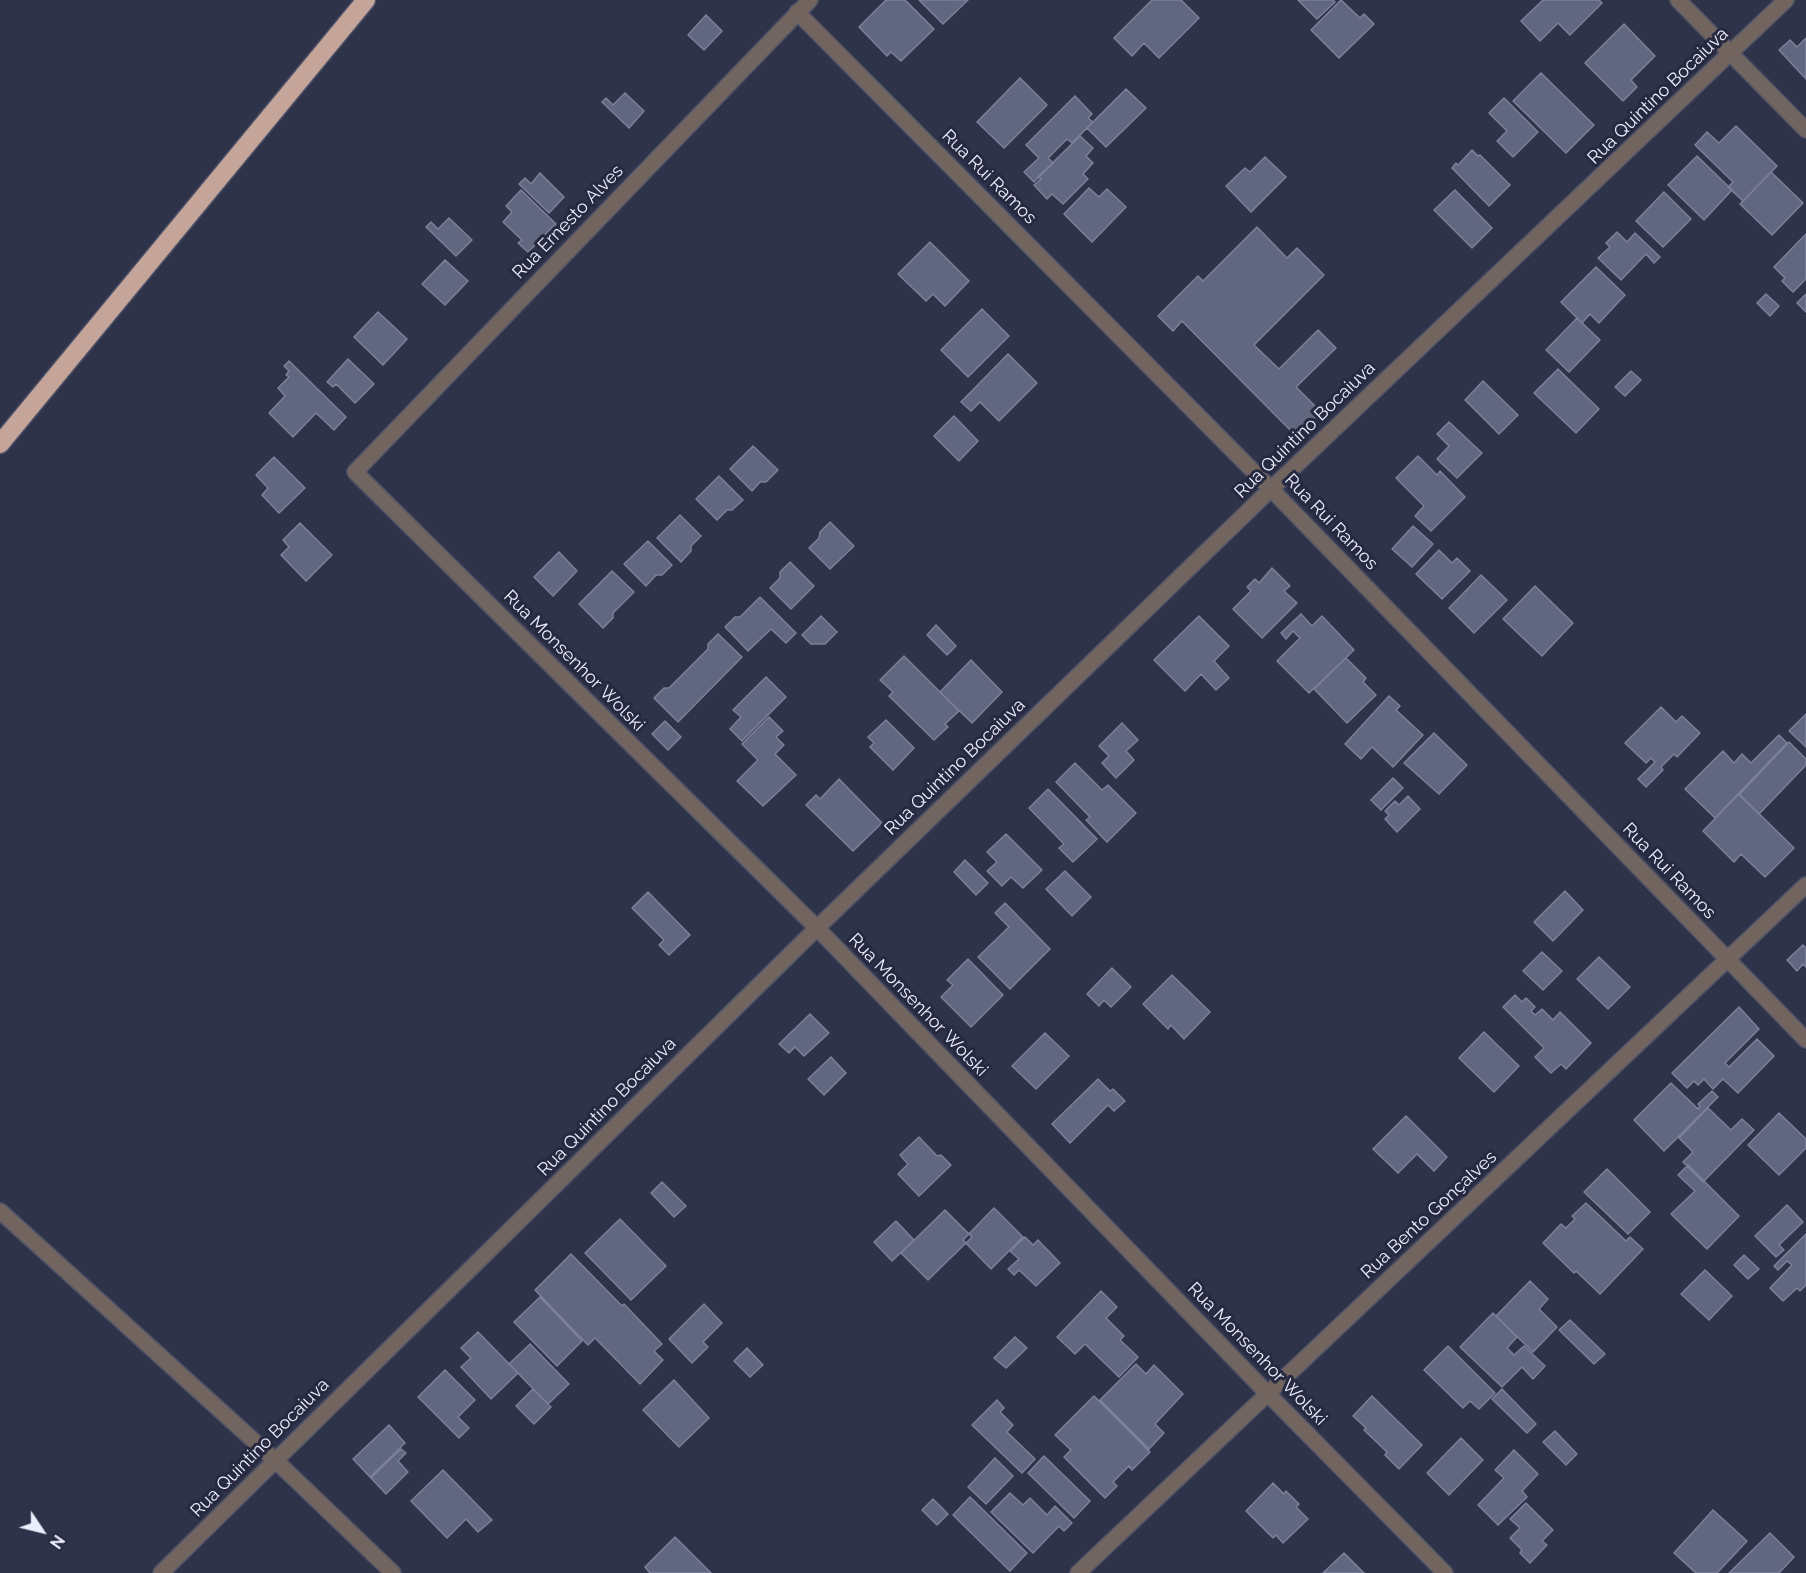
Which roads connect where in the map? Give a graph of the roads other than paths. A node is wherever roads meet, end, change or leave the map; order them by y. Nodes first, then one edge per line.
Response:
1 (366, 0) edge
2 (810, 0) edge
3 (1678, 0) edge
4 (1786, 0) edge
5 (797, 12) junction
6 (1731, 54) junction
7 (1806, 130) edge
8 (0, 444) edge
9 (356, 472) joint
10 (1272, 489) junction
11 (1806, 885) edge
12 (817, 928) junction
13 (1728, 959) junction
14 (1806, 1040) edge
15 (0, 1211) edge
16 (1268, 1394) junction
17 (275, 1460) junction
18 (161, 1573) edge
19 (393, 1573) edge
20 (1078, 1573) edge
21 (1445, 1573) edge

1 - 8 highway
2 - 5 street, Rua Ernesto Alves
3 - 6 street
4 - 6 street, Rua Quintino Bocaiuva
5 - 9 street, Rua Ernesto Alves
5 - 10 street, Rua Rui Ramos
6 - 7 street
6 - 10 street, Rua Quintino Bocaiuva
9 - 12 street, Rua Monsenhor Wolski
10 - 12 street, Rua Quintino Bocaiuva
10 - 13 street, Rua Rui Ramos
11 - 13 street, Rua Bento Gonçalves
12 - 16 street, Rua Monsenhor Wolski
12 - 17 street, Rua Quintino Bocaiuva
13 - 14 street, Rua Rui Ramos
13 - 16 street, Rua Bento Gonçalves
15 - 17 street
16 - 20 street, Rua Bento Gonçalves
16 - 21 street, Rua Monsenhor Wolski
17 - 18 street, Rua Quintino Bocaiuva
17 - 19 street

